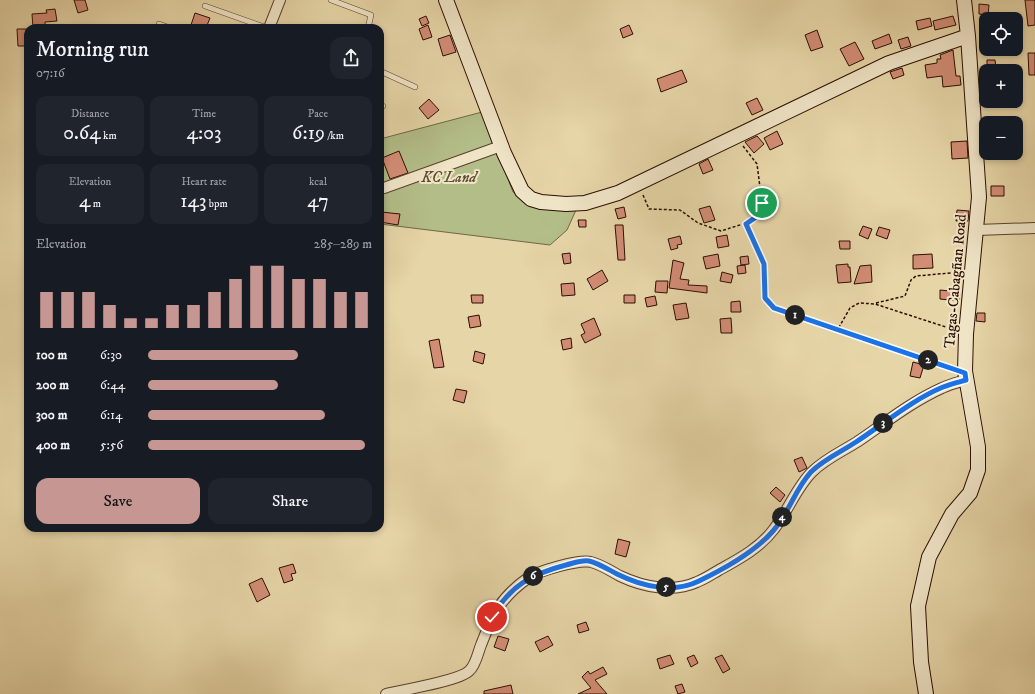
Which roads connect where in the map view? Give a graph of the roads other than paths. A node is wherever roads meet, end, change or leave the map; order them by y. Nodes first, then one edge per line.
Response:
1 (280, 0) edge
2 (331, 0) edge
3 (446, 0) edge
4 (964, 0) edge
5 (205, 6) dead end
6 (257, 24) edge
7 (270, 24) edge
8 (369, 24) edge
9 (968, 36) junction
10 (384, 73) edge
11 (415, 87) dead end
12 (501, 146) junction
13 (384, 188) edge
14 (1035, 228) edge
15 (977, 230) junction
16 (966, 376) junction
17 (386, 694) edge
18 (926, 694) edge

1 - 7 street
2 - 8 lane
3 - 12 street
4 - 9 street, Tagas-Cabagñan Road
5 - 6 lane
9 - 12 street
9 - 15 street, Tagas-Cabagñan Road
10 - 11 lane
12 - 13 street
14 - 15 street
15 - 16 street, Tagas-Cabagñan Road
16 - 17 street
16 - 18 street, Tagas-Cabagñan Road

